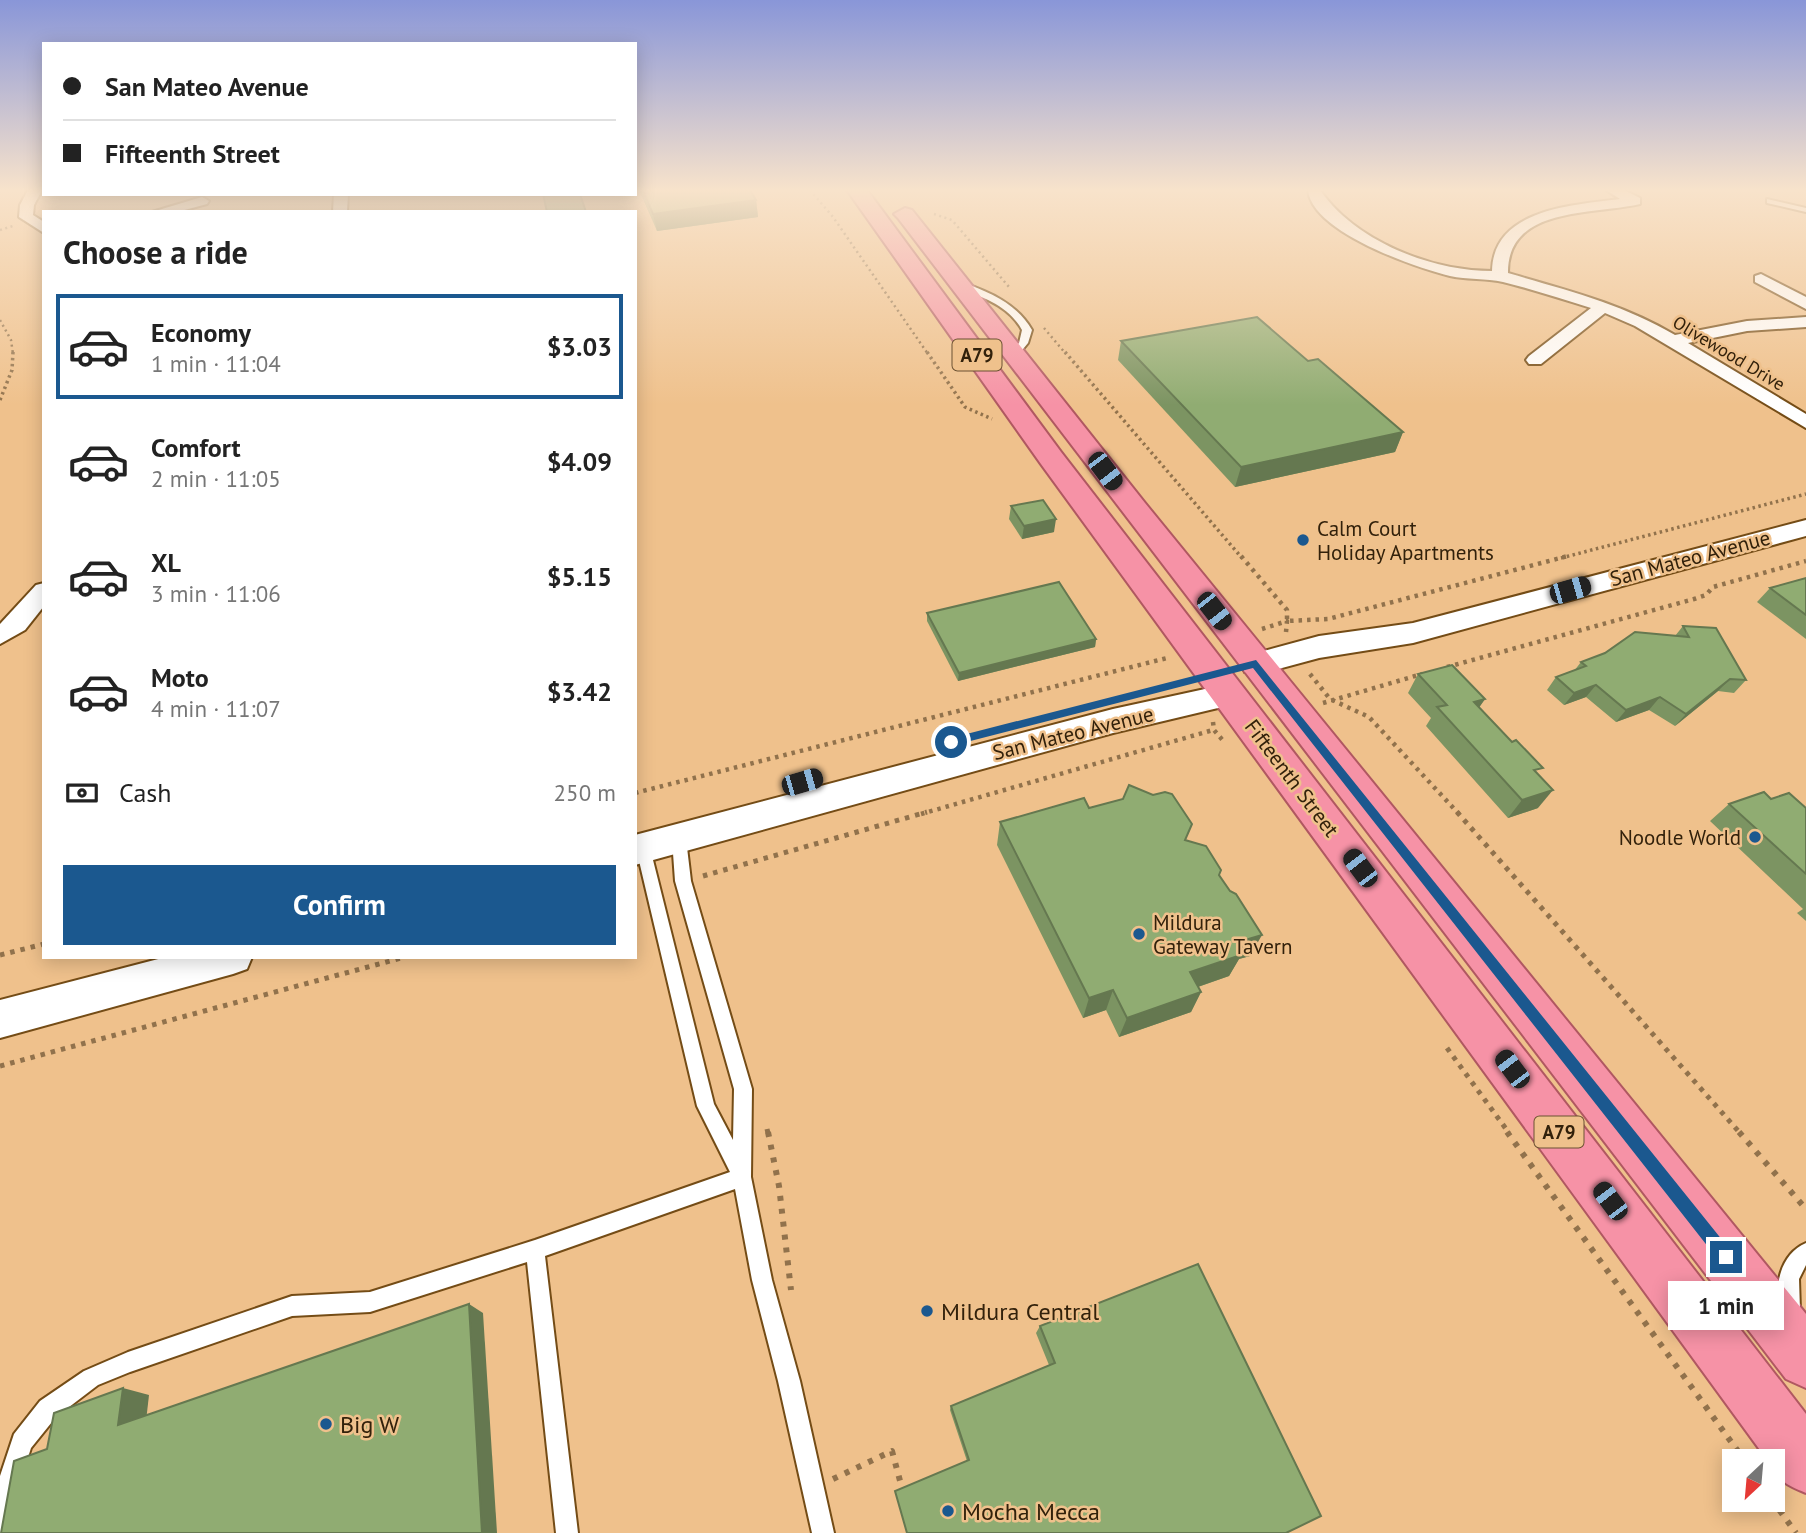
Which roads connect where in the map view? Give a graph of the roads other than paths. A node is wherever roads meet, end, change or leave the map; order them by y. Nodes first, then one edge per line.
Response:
1 (909, 262) edge
2 (943, 262) edge
3 (1421, 262) edge
4 (1499, 262) edge
5 (1500, 276) junction
6 (1761, 279) dead end
7 (1806, 304) edge
8 (1602, 306) junction
9 (1806, 322) edge
10 (1672, 341) junction
11 (1535, 360) dead end
12 (1806, 422) edge
13 (1090, 452) junction
14 (1051, 458) junction
15 (1806, 528) edge
16 (42, 592) edge
17 (42, 628) edge
18 (8, 630) edge
19 (1216, 692) junction
20 (678, 839) junction
21 (638, 843) edge
22 (144, 959) edge
23 (225, 959) edge
24 (0, 996) edge
25 (0, 1019) edge
26 (742, 1177) junction
27 (535, 1250) junction
28 (1806, 1253) edge
29 (1799, 1350) edge
30 (1806, 1464) edge
31 (1, 1533) edge
32 (567, 1533) edge
33 (823, 1533) edge

1 - 14 highway, Fifteenth Street / A79
2 - 13 highway, Fifteenth Street / A79
3 - 5 street
4 - 5 street
5 - 8 street, Olivewood Drive
6 - 7 street
8 - 10 street, Olivewood Drive
8 - 11 street
9 - 10 street
10 - 12 street, Olivewood Drive
13 - 14 highway
13 - 19 highway, Fifteenth Street / A79
14 - 19 highway, Fifteenth Street / A79
15 - 19 street, San Mateo Avenue
16 - 18 street
17 - 18 street
19 - 20 street, San Mateo Avenue
19 - 21 street, San Mateo Avenue
19 - 29 highway, Fifteenth Street / A79
19 - 30 highway, Fifteenth Street / A79
20 - 21 street, San Mateo Avenue
20 - 26 lane
21 - 26 lane
22 - 24 street
23 - 25 street
26 - 27 lane
26 - 33 lane
27 - 31 lane
27 - 32 lane
28 - 29 lane

